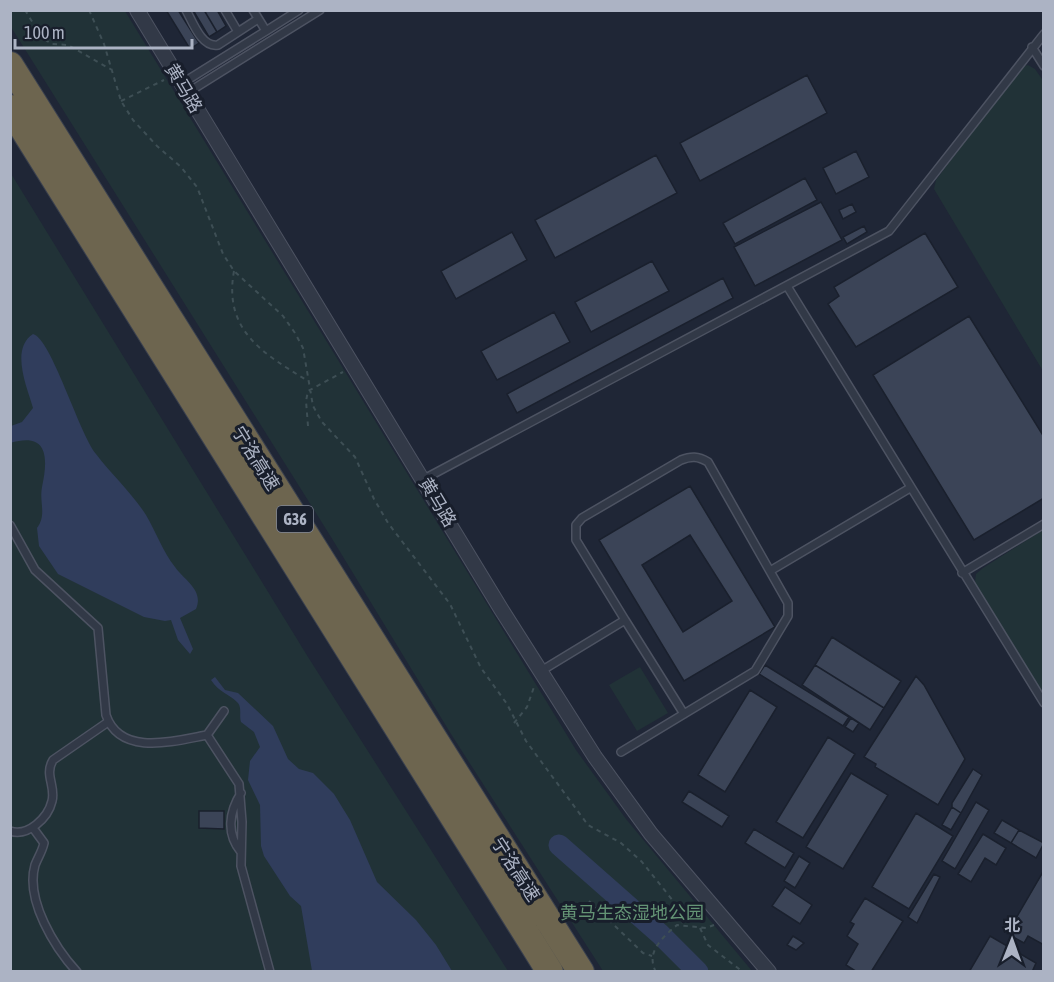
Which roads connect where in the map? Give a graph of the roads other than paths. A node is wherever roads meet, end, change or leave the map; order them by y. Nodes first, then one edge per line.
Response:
1 (137, 10) edge
2 (186, 10) edge
3 (225, 10) edge
4 (253, 10) edge
5 (299, 10) edge
6 (321, 10) edge
7 (258, 19) junction
8 (238, 32) junction
9 (266, 32) junction
10 (1044, 34) edge
11 (1032, 47) junction
12 (10, 66) edge
13 (1044, 66) edge
14 (184, 88) junction
15 (10, 108) edge
16 (787, 286) junction
17 (424, 479) junction
18 (910, 488) junction
19 (1044, 524) edge
20 (10, 525) edge
21 (770, 571) junction
22 (962, 573) junction
23 (625, 620) junction
24 (543, 674) junction
25 (1044, 703) edge
26 (224, 711) dead end
27 (684, 714) junction
28 (108, 722) junction
29 (207, 735) junction
30 (621, 752) dead end
31 (33, 828) junction
32 (10, 831) edge
33 (77, 972) edge
34 (270, 972) edge
35 (550, 972) edge
36 (581, 972) edge
37 (769, 972) edge

1 - 14 street, 黄马路
2 - 8 lane
3 - 8 lane
4 - 7 lane
5 - 9 lane
6 - 14 lane
7 - 8 lane
7 - 9 lane
9 - 14 lane
10 - 11 lane
11 - 13 lane
11 - 16 lane
12 - 36 highway, 宁洛高速 / G36
14 - 17 street, 黄马路
15 - 35 highway, 宁洛高速 / G36
16 - 17 lane
16 - 18 lane
17 - 24 street, 黄马路
18 - 21 lane
18 - 22 lane
19 - 22 lane
20 - 28 lane
21 - 23 lane
21 - 27 lane
22 - 25 lane
23 - 24 lane
23 - 27 lane
24 - 37 street, 黄马路
26 - 29 lane
27 - 30 lane
28 - 29 lane
28 - 31 lane
29 - 34 lane
31 - 32 lane
31 - 33 lane

